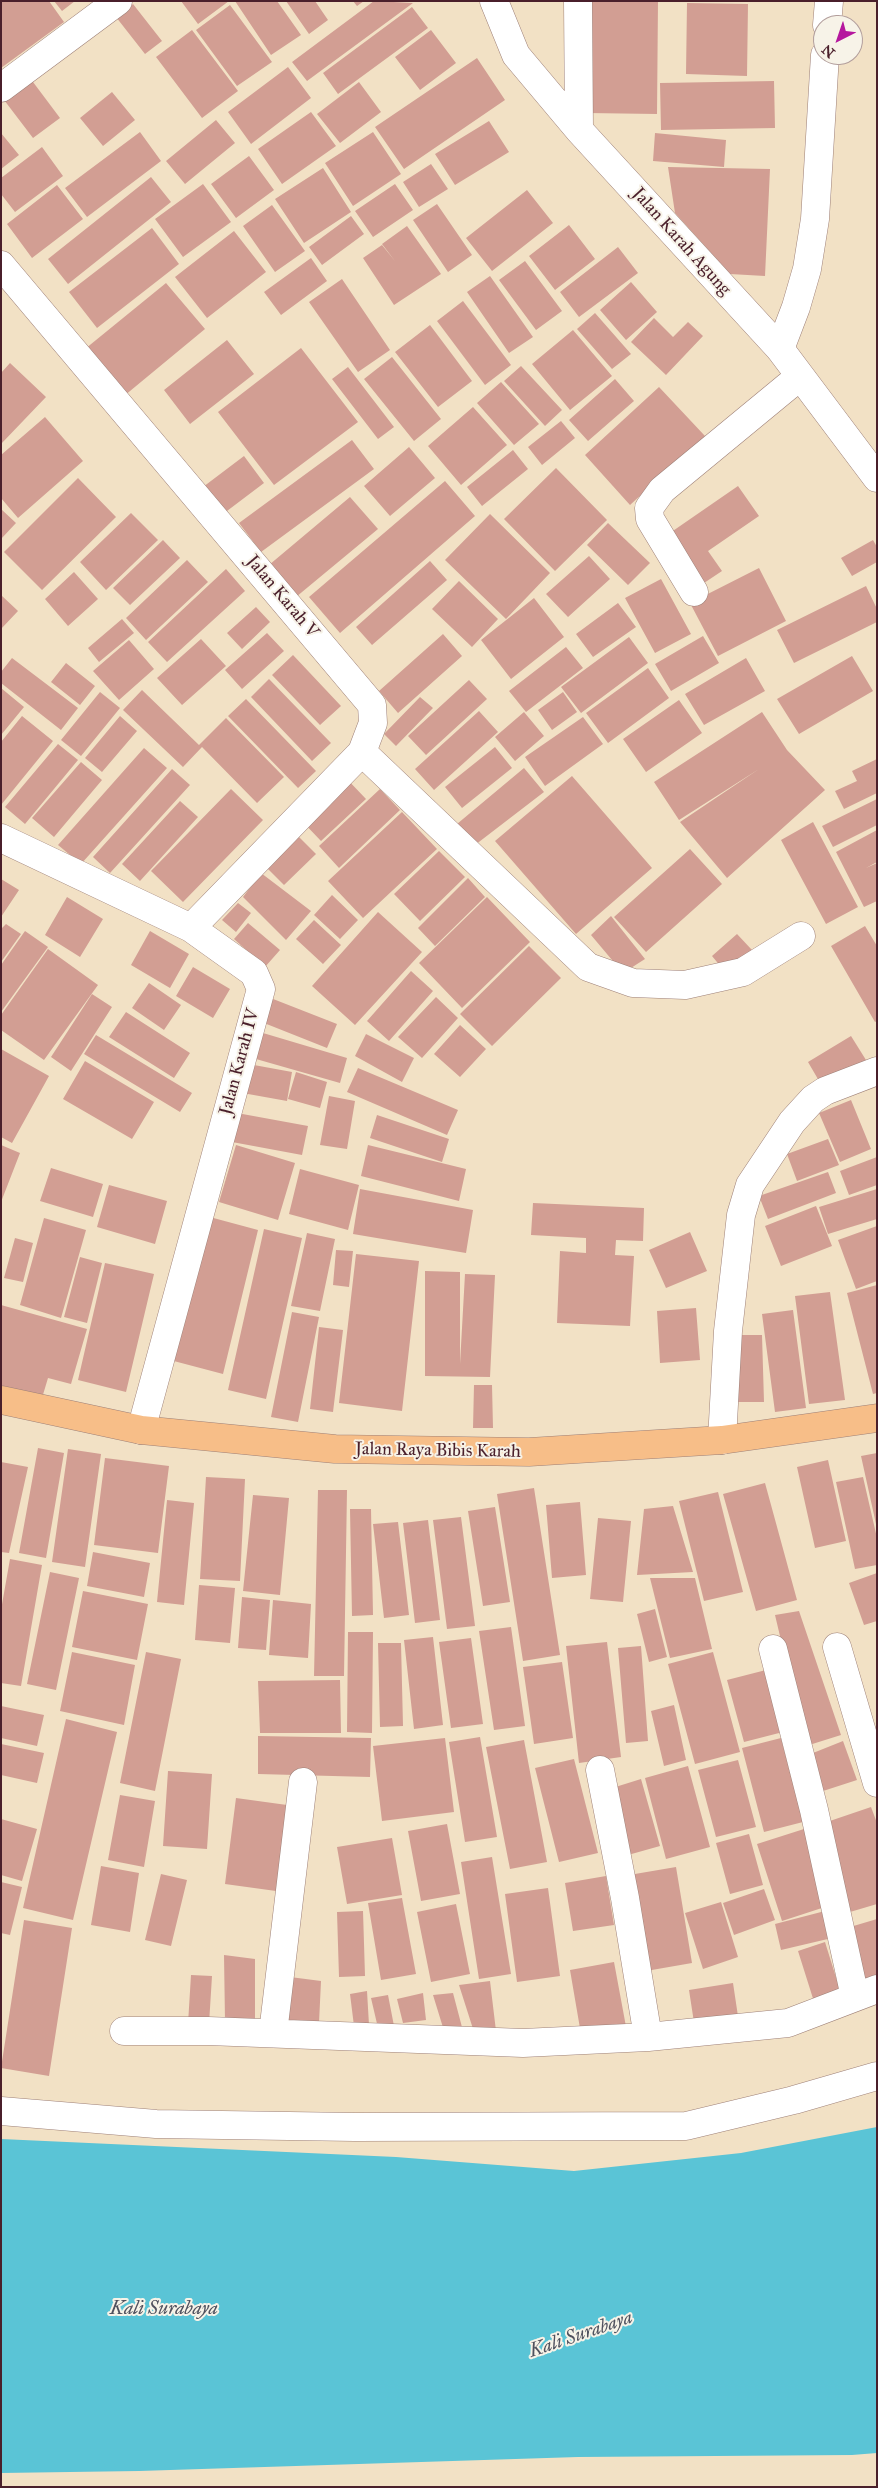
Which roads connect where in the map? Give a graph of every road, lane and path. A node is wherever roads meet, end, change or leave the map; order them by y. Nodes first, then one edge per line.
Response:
1 (118, 1) edge
2 (494, 1) edge
3 (578, 1) edge
4 (829, 1) edge
5 (828, 15) edge
6 (825, 65) edge
7 (1, 88) edge
8 (579, 130) junction
9 (1, 265) edge
10 (780, 349) junction
11 (799, 377) junction
12 (877, 478) edge
13 (694, 592) dead end
14 (362, 752) junction
15 (1, 838) edge
16 (192, 928) junction
17 (801, 936) dead end
18 (877, 1072) edge
19 (1, 1400) edge
20 (877, 1418) edge
21 (141, 1430) junction
22 (722, 1440) junction
23 (836, 1648) dead end
24 (774, 1649) dead end
25 (600, 1770) dead end
26 (303, 1782) dead end
27 (877, 1783) edge
28 (866, 1993) edge
29 (124, 2031) dead end
30 (273, 2033) junction
31 (648, 2037) junction
32 (877, 2076) edge
33 (1, 2111) edge

1 - 7 street
2 - 8 street, Jalan Karah Agung
3 - 8 street
4 - 5 street
6 - 10 street
8 - 10 street, Jalan Karah Agung
9 - 14 street, Jalan Karah V
10 - 11 street, Jalan Karah Agung
11 - 12 street, Jalan Karah Agung
11 - 13 street
14 - 16 street, Jalan Karah V
14 - 17 street
15 - 16 street, Jalan Karah IV
16 - 21 street, Jalan Karah IV
18 - 22 street
19 - 21 main road, Jalan Raya Bibis Karah
20 - 22 main road, Jalan Raya Bibis Karah
21 - 22 main road, Jalan Raya Bibis Karah
23 - 27 street
24 - 28 street
25 - 31 street
26 - 30 street
28 - 31 street
29 - 30 street
30 - 31 street
32 - 33 street

